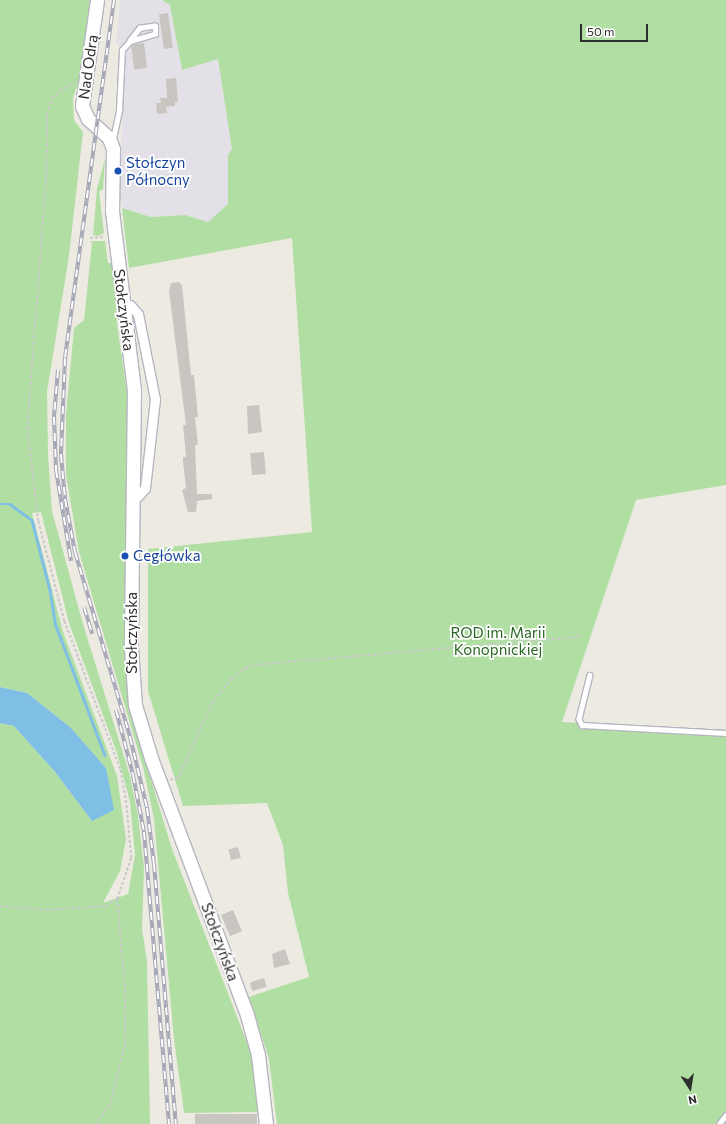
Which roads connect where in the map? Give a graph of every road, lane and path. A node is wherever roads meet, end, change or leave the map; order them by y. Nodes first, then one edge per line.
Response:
1 (97, 0) edge
2 (130, 41) junction
3 (77, 89) dead end
4 (112, 144) junction
5 (108, 236) dead end
6 (90, 238) dead end
7 (124, 306) junction
8 (133, 497) junction
9 (581, 637) dead end
10 (590, 675) dead end
11 (726, 733) edge
12 (174, 778) dead end
13 (117, 899) junction
14 (0, 906) edge
15 (726, 1115) edge
16 (95, 1124) edge
17 (266, 1124) edge
18 (719, 1124) edge

1 - 4 street, Nad Odrą
2 - 2 lane
2 - 4 lane
3 - 13 path
4 - 7 street, Stołczyńska
5 - 6 path
7 - 8 street, Stołczyńska
7 - 8 street
8 - 17 street, Stołczyńska
9 - 12 path
10 - 11 lane
13 - 14 path
13 - 16 path
15 - 18 lane

